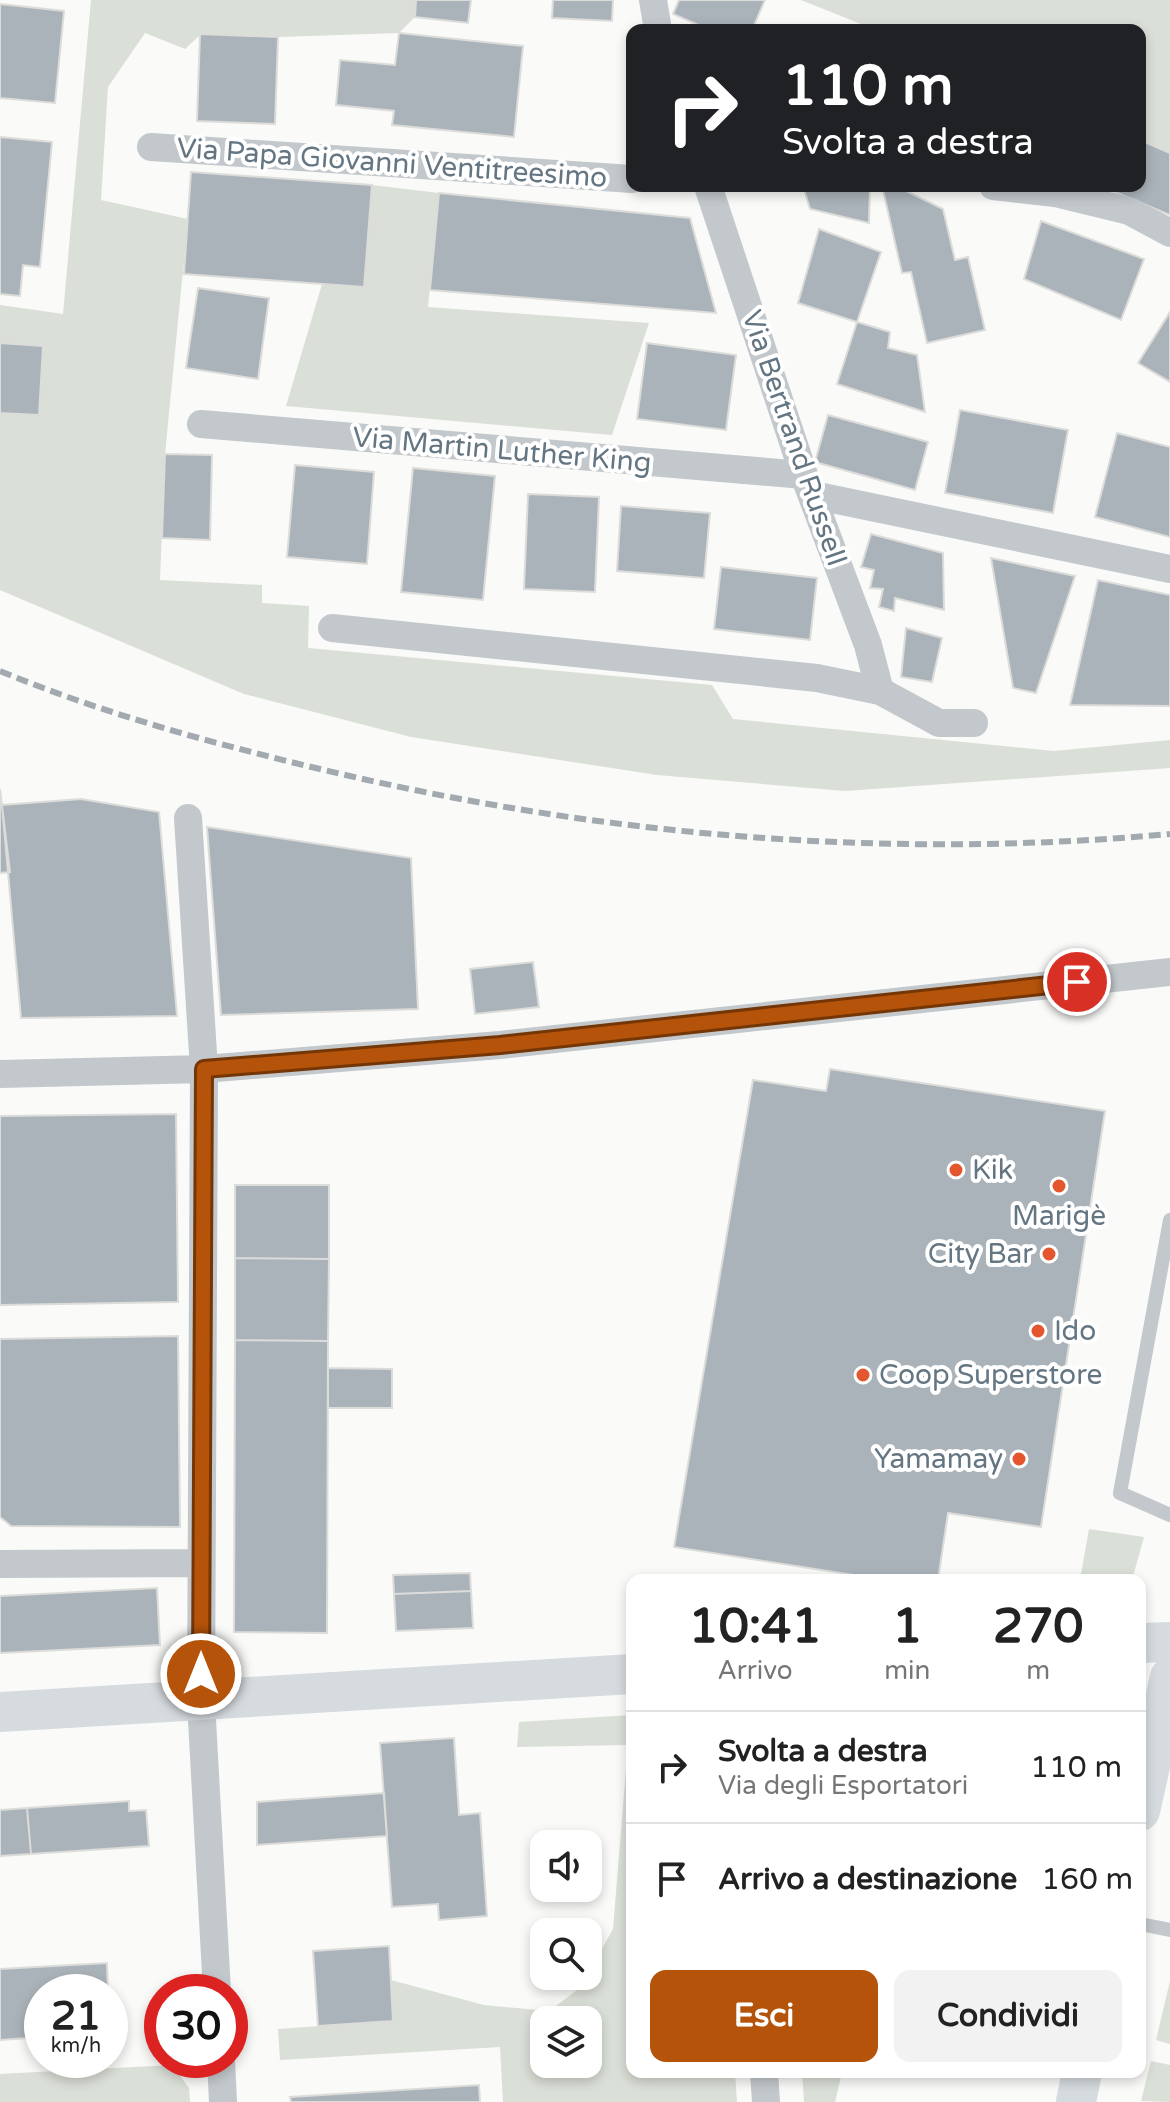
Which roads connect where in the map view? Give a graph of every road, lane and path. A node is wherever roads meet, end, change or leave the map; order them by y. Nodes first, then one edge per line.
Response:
1 (653, 0) edge
2 (657, 24) edge
3 (151, 147) dead end
4 (626, 179) edge
5 (710, 192) edge
6 (1046, 192) edge
7 (1170, 233) edge
8 (201, 424) dead end
9 (808, 485) junction
10 (1170, 569) edge
11 (332, 628) dead end
12 (880, 691) junction
13 (974, 723) dead end
14 (188, 818) dead end
15 (1170, 972) edge
16 (204, 1069) junction
17 (0, 1074) edge
18 (1170, 1220) edge
19 (1170, 1515) edge
20 (201, 1563) junction
21 (0, 1564) edge
22 (1170, 1642) edge
23 (1146, 1643) edge
24 (626, 1674) edge
25 (1170, 1677) edge
26 (201, 1702) junction
27 (0, 1712) edge
28 (1146, 1758) edge
29 (1146, 1925) edge
30 (1170, 1930) edge
31 (216, 1974) edge
32 (222, 2078) edge
33 (764, 2078) edge
34 (223, 2102) edge
35 (766, 2102) edge

1 - 2 street
3 - 4 street, Via Papa Giovanni Ventitreesimo
5 - 9 street, Via Bertrand Russell
6 - 7 street
8 - 9 street, Via Martin Luther King
9 - 10 street, Via Martin Luther King
9 - 12 street, Via Bertrand Russell
11 - 12 street
12 - 13 street
14 - 16 street
15 - 16 street
16 - 17 street
16 - 20 street
18 - 19 lane
20 - 21 street
20 - 26 street
22 - 23 main road
24 - 26 main road
25 - 28 main road
26 - 27 main road
26 - 31 street
29 - 30 lane
32 - 34 street
33 - 35 street

